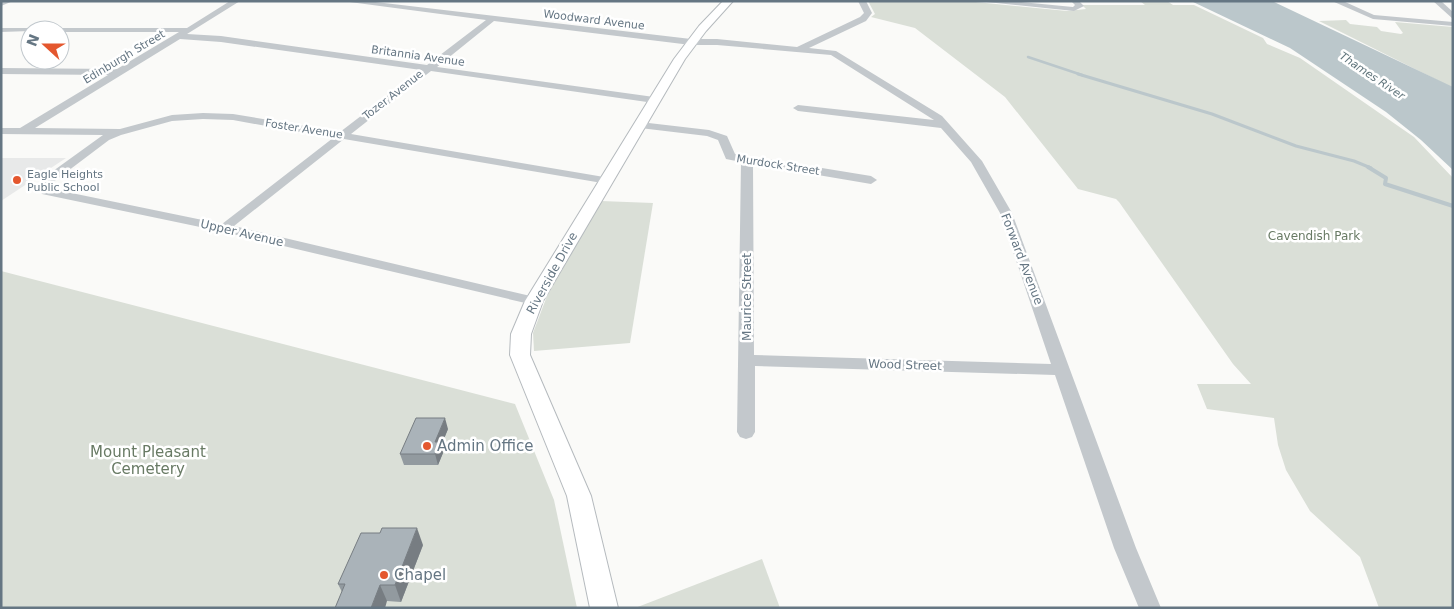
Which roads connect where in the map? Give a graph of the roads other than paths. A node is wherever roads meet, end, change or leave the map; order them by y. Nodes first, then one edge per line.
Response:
1 (9, 1) edge
2 (236, 1) edge
3 (346, 1) edge
4 (729, 1) edge
5 (862, 1) edge
6 (981, 1) edge
7 (1075, 1) edge
8 (1336, 1) edge
9 (1437, 1) edge
10 (1, 4) edge
11 (1453, 17) edge
12 (492, 19) junction
13 (1453, 24) edge
14 (1, 30) edge
15 (189, 30) junction
16 (179, 36) junction
17 (817, 41) junction
18 (691, 42) junction
19 (798, 49) junction
20 (833, 53) junction
21 (427, 68) junction
22 (1, 71) edge
23 (121, 72) junction
24 (654, 100) junction
25 (798, 108) dead end
26 (640, 125) junction
27 (946, 126) junction
28 (1, 131) edge
29 (23, 131) junction
30 (120, 132) junction
31 (342, 134) junction
32 (747, 161) junction
33 (871, 180) dead end
34 (604, 181) junction
35 (224, 228) junction
36 (534, 301) junction
37 (747, 360) junction
38 (1063, 370) junction
39 (746, 432) dead end
40 (604, 608) edge
41 (1150, 608) edge

1 - 10 street
2 - 15 street, Edinburgh Street
3 - 12 street, Woodward Avenue
4 - 18 main road, Riverside Drive
5 - 17 street
6 - 7 street
8 - 13 street
9 - 11 street
12 - 18 street, Woodward Avenue
12 - 21 street, Tozer Avenue
14 - 15 street
15 - 16 street, Edinburgh Street
16 - 21 street, Britannia Avenue
16 - 23 street, Edinburgh Street
17 - 19 street
17 - 20 street
18 - 19 street, Forward Avenue
18 - 24 main road, Riverside Drive
19 - 20 street, Forward Avenue
20 - 27 street, Forward Avenue
21 - 24 street, Britannia Avenue
21 - 31 street, Tozer Avenue
22 - 23 street
23 - 29 street, Edinburgh Street
24 - 26 main road, Riverside Drive
25 - 27 street
26 - 32 street, Murdock Street
26 - 34 main road, Riverside Drive
27 - 38 street, Forward Avenue
28 - 29 street, Foster Avenue
29 - 30 street, Foster Avenue
30 - 31 street, Foster Avenue
30 - 35 street, Upper Avenue
31 - 34 street, Foster Avenue
31 - 35 street, Tozer Avenue
32 - 33 street, Murdock Street
32 - 37 street, Maurice Street
34 - 36 main road, Riverside Drive
35 - 36 street, Upper Avenue
36 - 40 main road, Riverside Drive
37 - 38 street, Wood Street
37 - 39 street, Maurice Street
38 - 41 street, Forward Avenue

